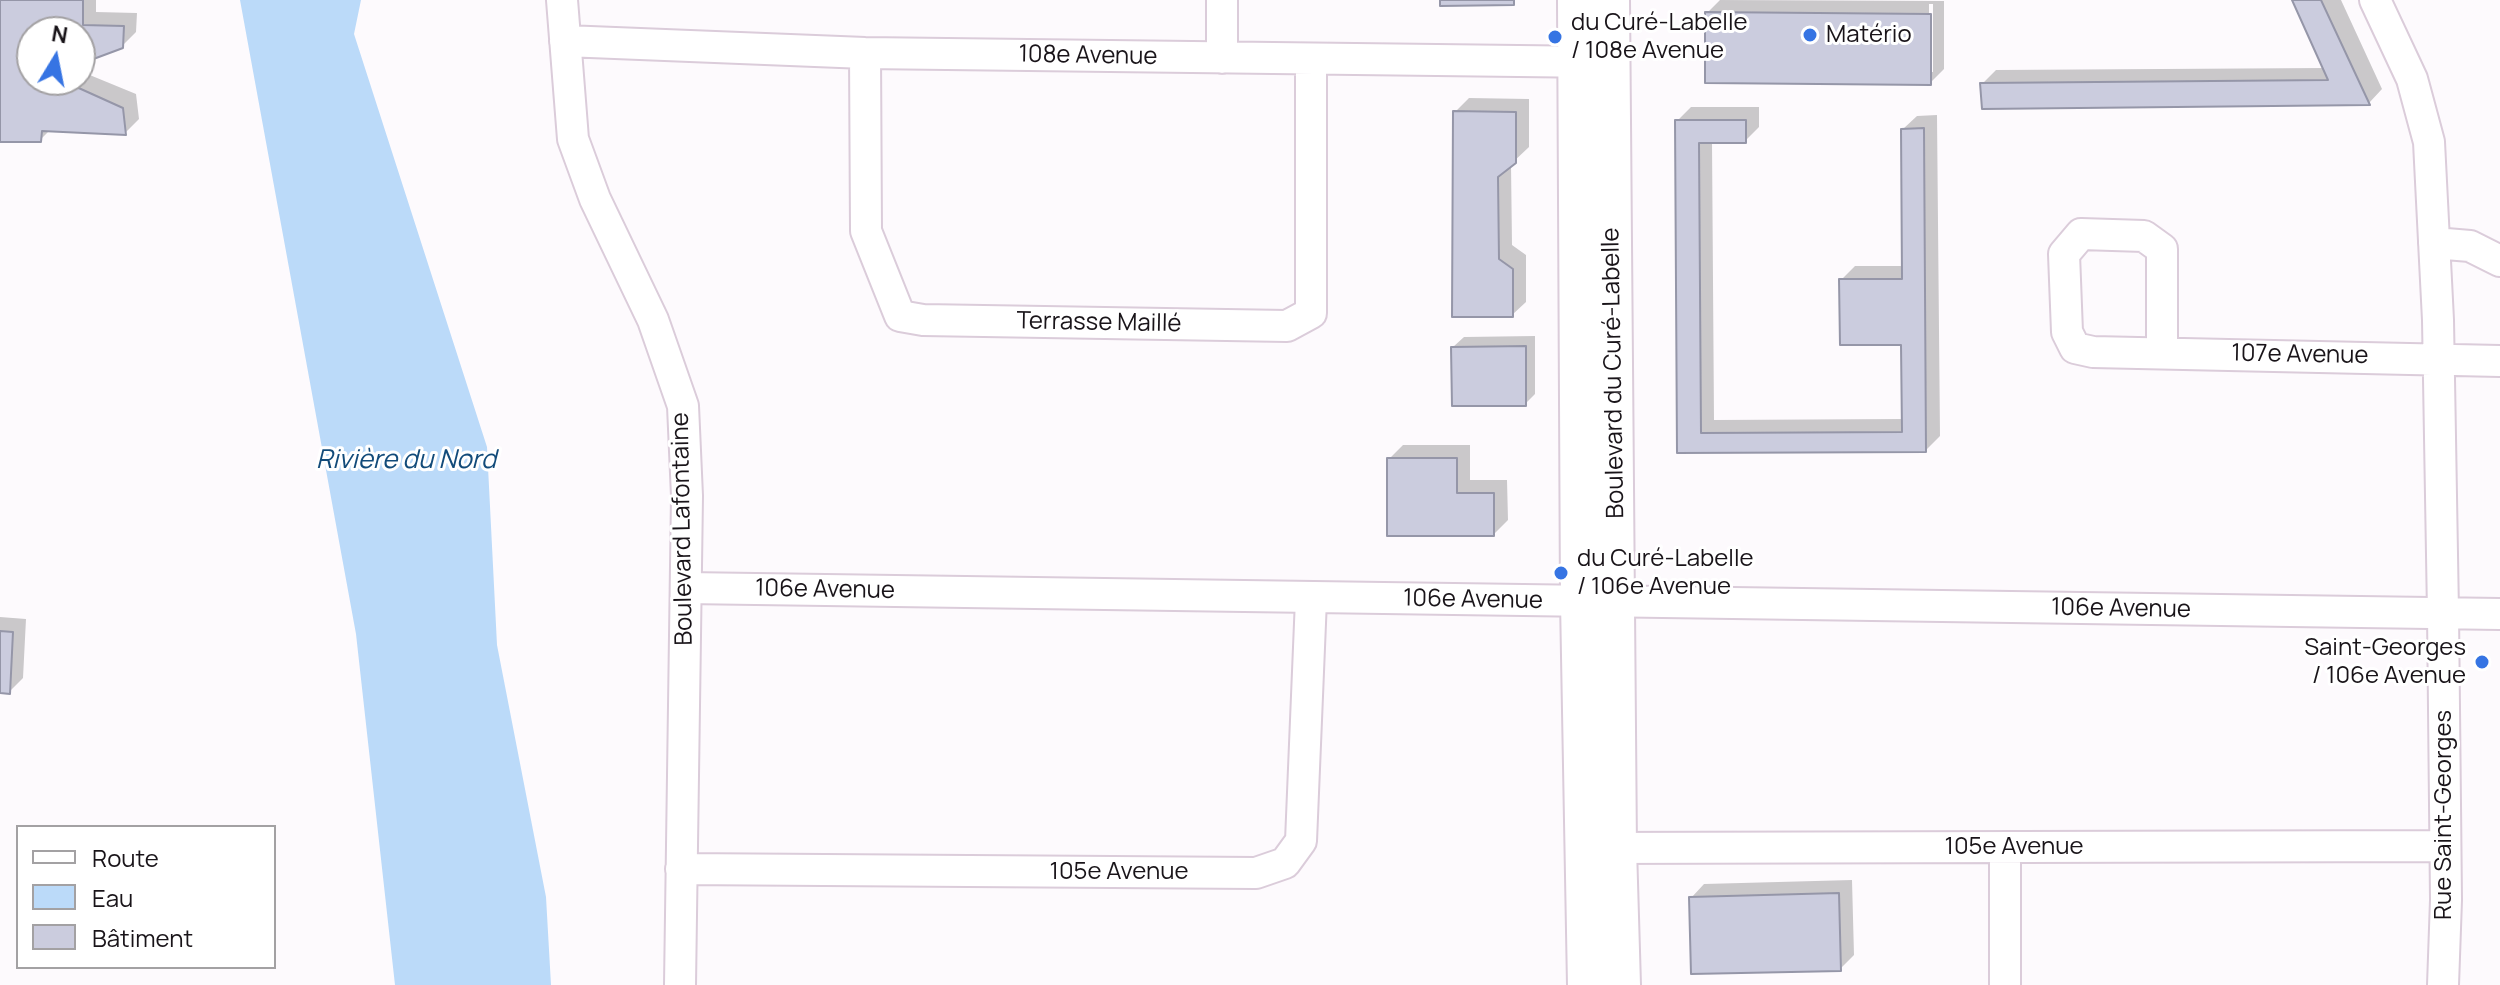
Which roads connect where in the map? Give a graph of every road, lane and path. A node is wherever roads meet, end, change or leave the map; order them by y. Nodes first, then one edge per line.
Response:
1 (562, 0) edge
2 (1222, 0) edge
3 (1577, 0) edge
4 (1610, 0) edge
5 (2375, 0) edge
6 (565, 41) junction
7 (865, 53) junction
8 (1222, 58) junction
9 (1311, 59) junction
10 (1594, 62) junction
11 (2434, 243) junction
12 (2500, 261) edge
13 (2162, 353) junction
14 (2438, 357) junction
15 (2500, 361) edge
16 (686, 588) junction
17 (1311, 599) junction
18 (1598, 602) junction
19 (2443, 613) junction
20 (2500, 614) edge
21 (2445, 846) junction
22 (2005, 847) junction
23 (1600, 848) junction
24 (681, 869) junction
25 (680, 985) edge
26 (1587, 985) edge
27 (1621, 985) edge
28 (2005, 985) edge
29 (2443, 985) edge

1 - 6 street, Boulevard Lafontaine
2 - 8 street
3 - 10 main road, Boulevard du Curé-Labelle
4 - 10 main road, Boulevard du Curé-Labelle
5 - 11 street, Rue Saint-Georges
6 - 7 street, 108e Avenue
6 - 16 street, Boulevard Lafontaine
7 - 8 street, 108e Avenue
7 - 9 street, Terrasse Maillé
8 - 9 street, 108e Avenue
9 - 10 street, 108e Avenue
10 - 18 main road, Boulevard du Curé-Labelle
11 - 12 street
11 - 14 street, Rue Saint-Georges
13 - 13 street, 107e Avenue
13 - 14 street, 107e Avenue
14 - 15 street
14 - 19 street, Rue Saint-Georges
16 - 17 street, 106e Avenue
16 - 24 street, Boulevard Lafontaine
17 - 18 street, 106e Avenue
17 - 24 street, 105e Avenue
18 - 19 street, 106e Avenue
18 - 23 main road, Boulevard du Curé-Labelle
19 - 20 street, 106e Avenue
19 - 21 street, Rue Saint-Georges
21 - 22 street, 105e Avenue
21 - 29 street, Rue Saint-Georges
22 - 23 street, 105e Avenue
22 - 28 street
23 - 26 main road, Boulevard du Curé-Labelle
23 - 27 main road, Boulevard du Curé-Labelle
24 - 25 street, Boulevard Lafontaine

